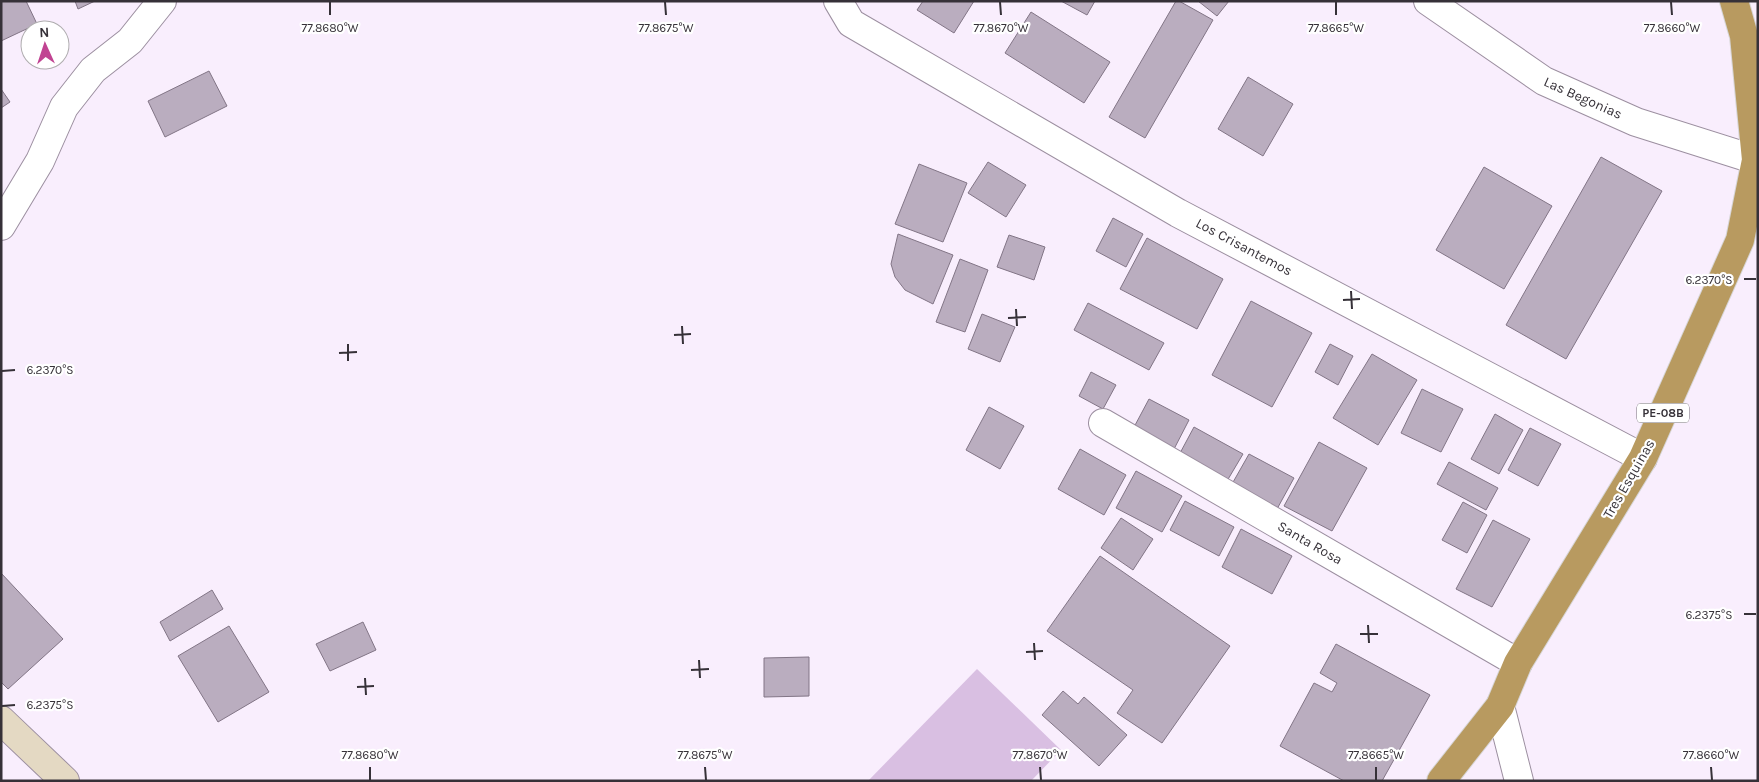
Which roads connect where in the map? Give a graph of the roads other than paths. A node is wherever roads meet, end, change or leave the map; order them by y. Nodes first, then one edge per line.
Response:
1 (162, 1) edge
2 (1428, 1) edge
3 (1734, 1) edge
4 (845, 12) edge
5 (1756, 160) junction
6 (1, 226) edge
7 (1103, 423) dead end
8 (1643, 458) junction
9 (1518, 663) junction
10 (1500, 706) junction
11 (1, 720) edge
12 (65, 781) edge
13 (1441, 781) edge
14 (1519, 781) edge

1 - 6 street
2 - 5 street, Las Begonias
3 - 5 highway, Tres Esquinas / PE-08B
4 - 8 street, Los Crisantemos
5 - 8 highway, Tres Esquinas / PE-08B
7 - 9 street, Santa Rosa
8 - 9 highway, Tres Esquinas / PE-08B
9 - 10 highway, Tres Esquinas / PE-08B
10 - 13 highway, Tres Esquinas / PE-08B
10 - 14 street
11 - 12 main road

